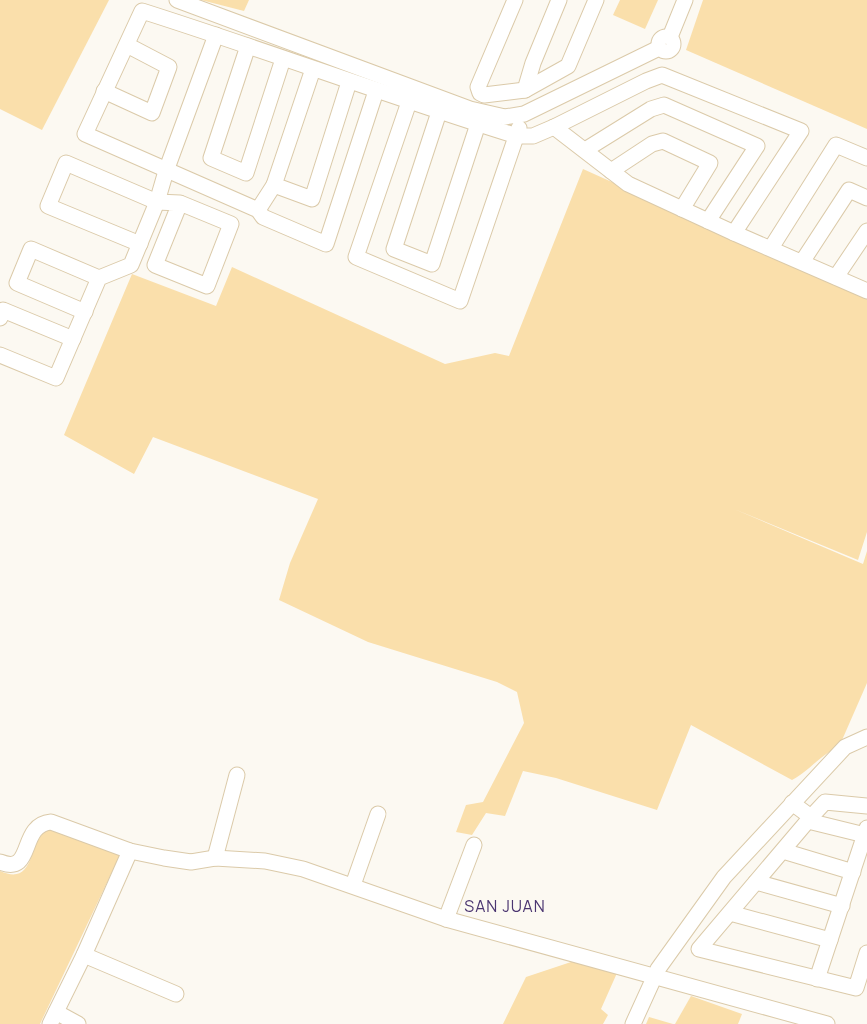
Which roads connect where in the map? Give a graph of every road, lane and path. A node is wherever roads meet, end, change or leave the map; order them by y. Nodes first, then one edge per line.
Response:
1 (177, 0) edge
2 (515, 0) edge
3 (559, 0) edge
4 (596, 0) edge
5 (686, 0) edge
6 (216, 35) junction
7 (127, 45) junction
8 (248, 46) junction
9 (283, 59) junction
10 (313, 69) junction
11 (349, 82) junction
12 (525, 90) junction
13 (104, 91) junction
14 (376, 91) junction
15 (409, 102) junction
16 (439, 112) junction
17 (524, 114) junction
18 (478, 124) junction
19 (554, 127) junction
20 (517, 136) junction
21 (585, 150) junction
22 (867, 158) edge
23 (611, 170) junction
24 (166, 171) junction
25 (274, 185) junction
26 (867, 198) edge
27 (157, 202) junction
28 (180, 203) junction
29 (682, 209) junction
30 (258, 210) junction
31 (708, 221) junction
32 (867, 231) edge
33 (734, 233) junction
34 (140, 244) junction
35 (771, 248) junction
36 (802, 262) junction
37 (836, 277) junction
38 (99, 278) junction
39 (867, 291) edge
40 (85, 312) junction
41 (0, 318) edge
42 (73, 339) junction
43 (0, 355) edge
44 (867, 737) edge
45 (237, 775) dead end
46 (792, 803) junction
47 (867, 806) edge
48 (378, 814) dead end
49 (810, 819) junction
50 (866, 832) edge
51 (474, 845) dead end
52 (783, 850) junction
53 (130, 851) junction
54 (215, 858) junction
55 (0, 862) edge
56 (853, 872) junction
57 (756, 882) junction
58 (353, 886) junction
59 (842, 906) junction
60 (730, 912) junction
61 (446, 919) junction
62 (830, 940) junction
63 (867, 954) edge
64 (84, 955) junction
65 (653, 977) junction
66 (864, 977) edge
67 (817, 978) junction
68 (176, 994) dead end
69 (53, 1018) edge
70 (78, 1024) edge
71 (633, 1024) edge
72 (827, 1024) edge

1 - 17 street
2 - 12 street
3 - 12 street
4 - 12 street
5 - 17 street
6 - 7 street
6 - 8 street
6 - 24 street
7 - 13 street
7 - 13 street
8 - 9 street
8 - 9 street
9 - 10 street
10 - 11 street
10 - 25 street
11 - 14 street
11 - 25 street
13 - 24 street
14 - 15 street
14 - 30 street
15 - 16 street
15 - 20 street
16 - 18 street
16 - 18 street
17 - 20 street
18 - 20 street
19 - 20 street
19 - 21 street
19 - 33 street
21 - 23 street
21 - 31 street
22 - 35 street
23 - 29 street
23 - 29 street
24 - 27 street
24 - 30 street
25 - 30 street
26 - 36 street
27 - 28 street
27 - 34 street
27 - 34 street
28 - 28 street
29 - 31 street
31 - 33 street
32 - 37 street
33 - 35 street
34 - 38 street
35 - 36 street
36 - 37 street
37 - 39 street
38 - 40 street
38 - 40 street
40 - 42 street
41 - 42 street
42 - 43 street
44 - 46 street
45 - 54 street
46 - 49 street
46 - 65 street
47 - 49 street
48 - 58 street
49 - 50 street
49 - 52 street
50 - 56 street
51 - 61 street
52 - 56 street
52 - 57 street
53 - 54 street
53 - 55 street
53 - 64 street
54 - 58 street
56 - 59 street
57 - 59 street
57 - 60 street
58 - 61 street
59 - 62 street
60 - 62 street
60 - 67 street
61 - 65 street
62 - 67 street
63 - 66 street
64 - 68 street
64 - 69 street
65 - 71 street
65 - 72 street
66 - 67 street
69 - 70 street

